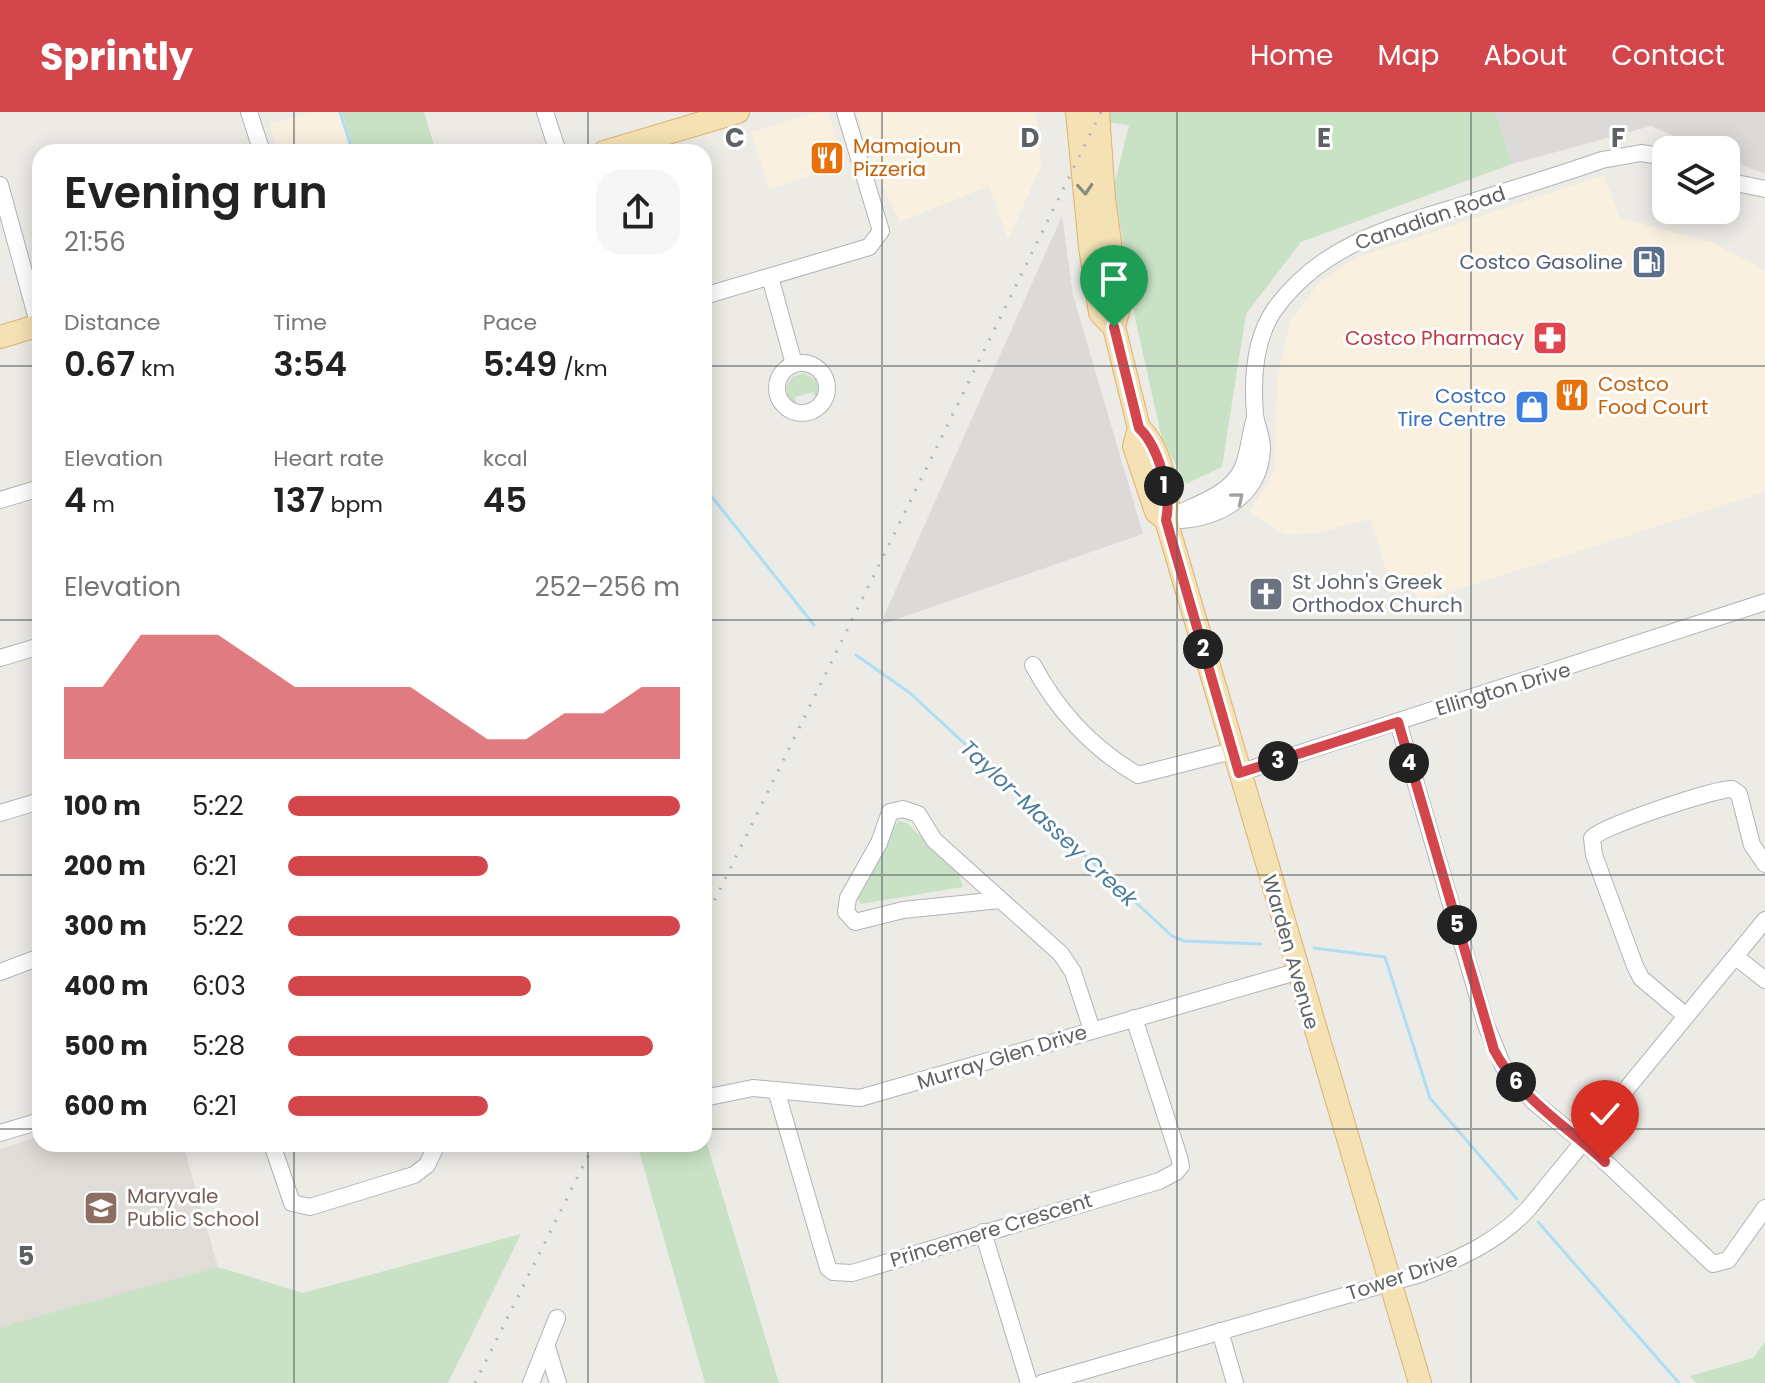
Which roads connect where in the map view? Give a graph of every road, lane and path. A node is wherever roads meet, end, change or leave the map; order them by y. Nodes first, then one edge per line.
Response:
1 (249, 112) edge
2 (545, 112) edge
3 (738, 112) edge
4 (845, 112) edge
5 (1077, 112) edge
6 (1098, 112) edge
7 (259, 144) edge
8 (555, 144) edge
9 (631, 144) edge
10 (1652, 156) edge
11 (1740, 184) edge
12 (0, 185) edge
13 (1765, 189) edge
14 (770, 277) junction
15 (712, 294) edge
16 (32, 297) edge
17 (32, 327) edge
18 (1114, 327) junction
19 (0, 337) edge
20 (794, 364) dead end
21 (32, 490) edge
22 (0, 500) edge
23 (1166, 520) junction
24 (1765, 602) edge
25 (32, 648) edge
26 (0, 658) edge
27 (1033, 665) dead end
28 (1398, 722) junction
29 (1236, 762) junction
30 (32, 803) edge
31 (0, 813) edge
32 (1765, 864) edge
33 (1000, 900) junction
34 (1765, 920) edge
35 (1736, 957) junction
36 (32, 960) edge
37 (0, 972) edge
38 (1296, 972) junction
39 (1765, 980) edge
40 (1686, 1016) junction
41 (1134, 1018) junction
42 (1092, 1030) junction
43 (776, 1090) junction
44 (712, 1096) edge
45 (32, 1123) edge
46 (0, 1133) edge
47 (1582, 1144) junction
48 (275, 1152) edge
49 (433, 1152) edge
50 (1765, 1208) edge
51 (983, 1232) junction
52 (1388, 1281) junction
53 (557, 1318) dead end
54 (1220, 1331) junction
55 (547, 1347) junction
56 (531, 1383) edge
57 (558, 1383) edge
58 (1029, 1383) edge
59 (1042, 1383) edge
60 (1235, 1383) edge
61 (1420, 1383) edge

1 - 7 street
2 - 8 street
3 - 9 main road
4 - 14 street
5 -> 18 main road, Warden Avenue
6 - 18 main road, Warden Avenue
10 - 23 street, Canadian Road
11 - 13 street
12 - 16 street
14 - 15 street
14 - 20 street
17 - 19 main road
18 - 23 main road, Warden Avenue
21 - 22 street
23 - 29 main road, Warden Avenue
24 - 28 street, Ellington Drive
25 - 26 street
27 - 29 street, Ellington Drive
28 - 29 street, Ellington Drive
28 - 47 street
29 - 38 main road, Warden Avenue
30 - 31 street
32 - 40 street
33 - 33 street
33 - 42 street
34 - 35 street, Tower Drive
35 - 39 street
35 - 40 street, Tower Drive
36 - 37 street
38 - 41 street, Murray Glen Drive
38 - 52 main road, Warden Avenue
40 - 47 street, Tower Drive
41 - 42 street, Murray Glen Drive
41 - 51 street, Princemere Crescent
42 - 43 street, Murray Glen Drive
43 - 44 street, Murray Glen Drive
43 - 51 street, Princemere Crescent
45 - 46 street
47 - 50 street
47 - 52 street, Tower Drive
48 - 49 street
51 - 58 street
52 - 54 street, Tower Drive
52 - 61 main road, Warden Avenue
53 - 55 street
54 - 59 street, Tower Drive
54 - 60 street
55 - 56 street
55 - 57 street

